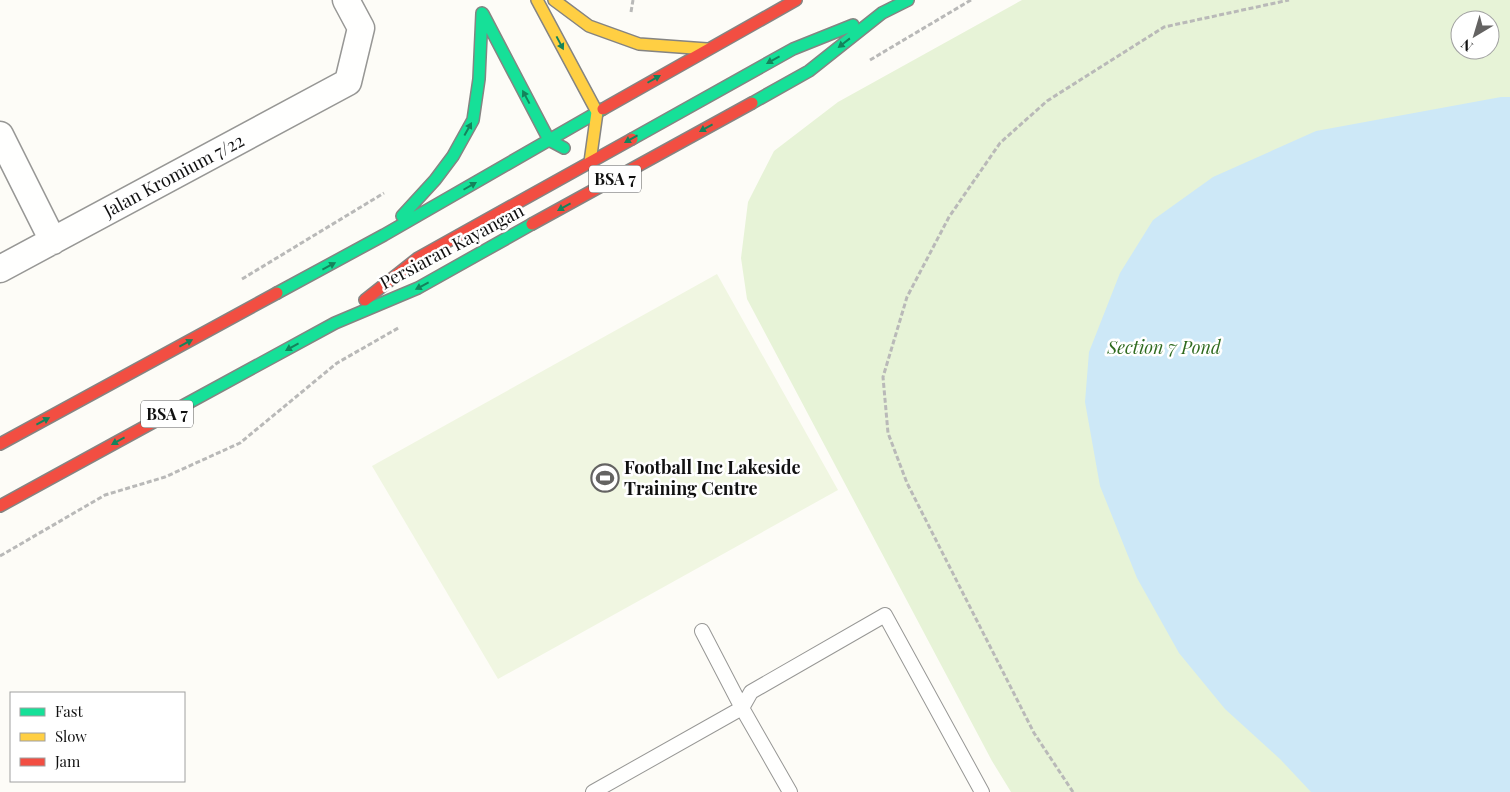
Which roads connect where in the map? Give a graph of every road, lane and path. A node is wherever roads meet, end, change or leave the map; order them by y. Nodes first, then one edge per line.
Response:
1 (346, 0) edge
2 (475, 0) edge
3 (537, 0) edge
4 (554, 0) edge
5 (633, 0) edge
6 (796, 0) edge
7 (908, 0) edge
8 (1288, 0) edge
9 (482, 12) junction
10 (882, 13) junction
11 (625, 39) junction
12 (707, 49) junction
13 (597, 112) junction
14 (0, 135) edge
15 (549, 140) junction
16 (582, 158) junction
17 (390, 189) dead end
18 (384, 235) junction
19 (53, 241) junction
20 (0, 269) edge
21 (237, 282) dead end
22 (335, 323) junction
23 (0, 444) edge
24 (0, 506) edge
25 (702, 631) dead end
26 (742, 708) junction
27 (593, 792) edge
28 (790, 792) edge
29 (982, 792) edge
30 (1073, 792) edge

1 - 19 street, Jalan Kromium 7/22
2 - 9 main road
3 -> 13 main road
4 - 11 main road
5 - 11 path
6 - 12 main road
7 - 10 main road, Persiaran Kayangan / BSA 7
8 - 30 path
15 -> 9 main road
18 -> 9 main road
10 -> 16 main road
10 -> 22 main road, Persiaran Kayangan / BSA 7
11 - 12 main road
13 -> 12 main road
13 - 15 main road
13 - 16 main road
14 - 19 street
15 - 16 main road
18 -> 15 main road
16 - 22 main road
17 - 21 path
23 -> 18 main road
19 - 20 street, Jalan Kromium 7/22
22 -> 24 main road, Persiaran Kayangan / BSA 7
25 - 26 lane
26 - 27 lane
26 - 28 lane
26 - 29 lane

